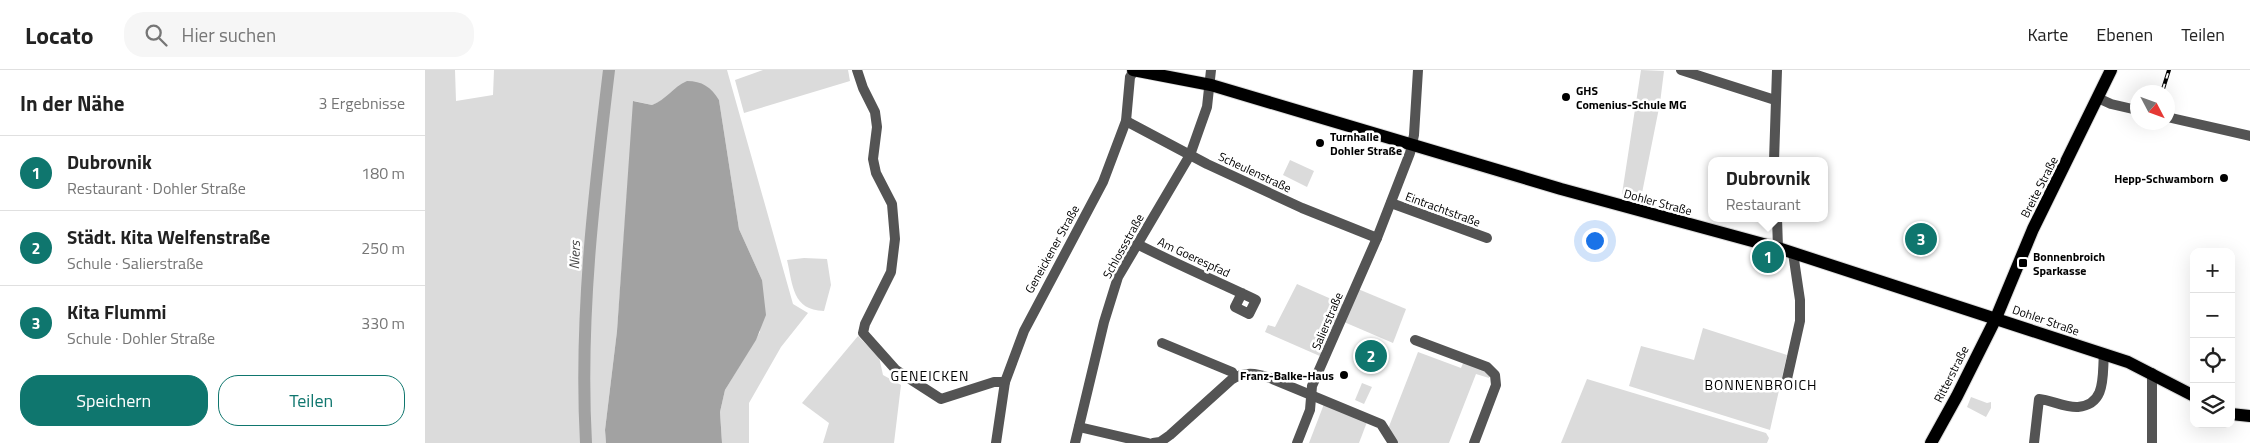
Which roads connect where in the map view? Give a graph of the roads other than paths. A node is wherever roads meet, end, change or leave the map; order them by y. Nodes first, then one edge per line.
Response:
1 (857, 70) edge
2 (1133, 70) edge
3 (1211, 70) edge
4 (1418, 70) edge
5 (1681, 70) edge
6 (1777, 70) edge
7 (2111, 70) edge
8 (1211, 85) junction
9 (2098, 98) junction
10 (1775, 100) junction
11 (2130, 108) edge
12 (2175, 119) edge
13 (1126, 121) junction
14 (2250, 136) edge
15 (1413, 145) junction
16 (1190, 155) junction
17 (1774, 157) edge
18 (1391, 203) junction
19 (1777, 222) edge
20 (1377, 238) junction
21 (1487, 238) dead end
22 (1137, 244) junction
23 (1778, 248) junction
24 (1793, 253) junction
25 (1242, 293) dead end
26 (1996, 318) junction
27 (1415, 340) dead end
28 (1162, 344) dead end
29 (2104, 354) junction
30 (2152, 373) junction
31 (1235, 377) junction
32 (1787, 378) dead end
33 (1005, 382) junction
34 (1311, 394) junction
35 (2190, 394) edge
36 (2235, 414) edge
37 (2250, 416) edge
38 (1079, 427) junction
39 (996, 443) edge
40 (1075, 443) edge
41 (1148, 443) edge
42 (1158, 443) edge
43 (1297, 443) edge
44 (1393, 443) edge
45 (1474, 443) edge
46 (1931, 443) edge
47 (2034, 443) edge
48 (2152, 443) edge

1 - 33 street
2 - 8 main road, Dohler Straße
2 - 13 street, Geneickener Straße
3 - 8 street, Schlossstraße
4 - 15 street, Salierstraße
5 - 10 street
6 - 10 street
7 - 9 main road, Breite Straße
8 - 15 main road, Dohler Straße
8 - 16 street, Schlossstraße
9 - 11 street
9 - 26 main road, Breite Straße
10 - 17 street
12 - 14 street
13 - 16 street, Scheulenstraße
13 - 33 street, Geneickener Straße
15 - 18 street, Salierstraße
15 - 23 main road, Dohler Straße
16 - 20 street, Scheulenstraße
16 - 22 street, Schlossstraße
18 - 20 street, Salierstraße
18 - 21 street, Eintrachtstraße
19 - 23 street
20 - 34 street, Salierstraße
22 - 25 street, Am Goerespfad
22 - 38 street, Schlossstraße
23 - 24 main road, Dohler Straße
24 - 26 main road, Dohler Straße
24 - 32 street
26 - 29 main road, Dohler Straße
26 - 46 main road, Ritterstraße
27 - 45 street
28 - 31 street
29 - 30 main road, Dohler Straße
29 - 47 street
30 - 35 main road, Dohler Straße
30 - 48 street
31 - 34 street
31 - 42 street
33 - 39 street, Geneickener Straße
34 - 43 street, Salierstraße
34 - 44 street
36 - 37 main road
38 - 40 street, Schlossstraße
38 - 41 street

